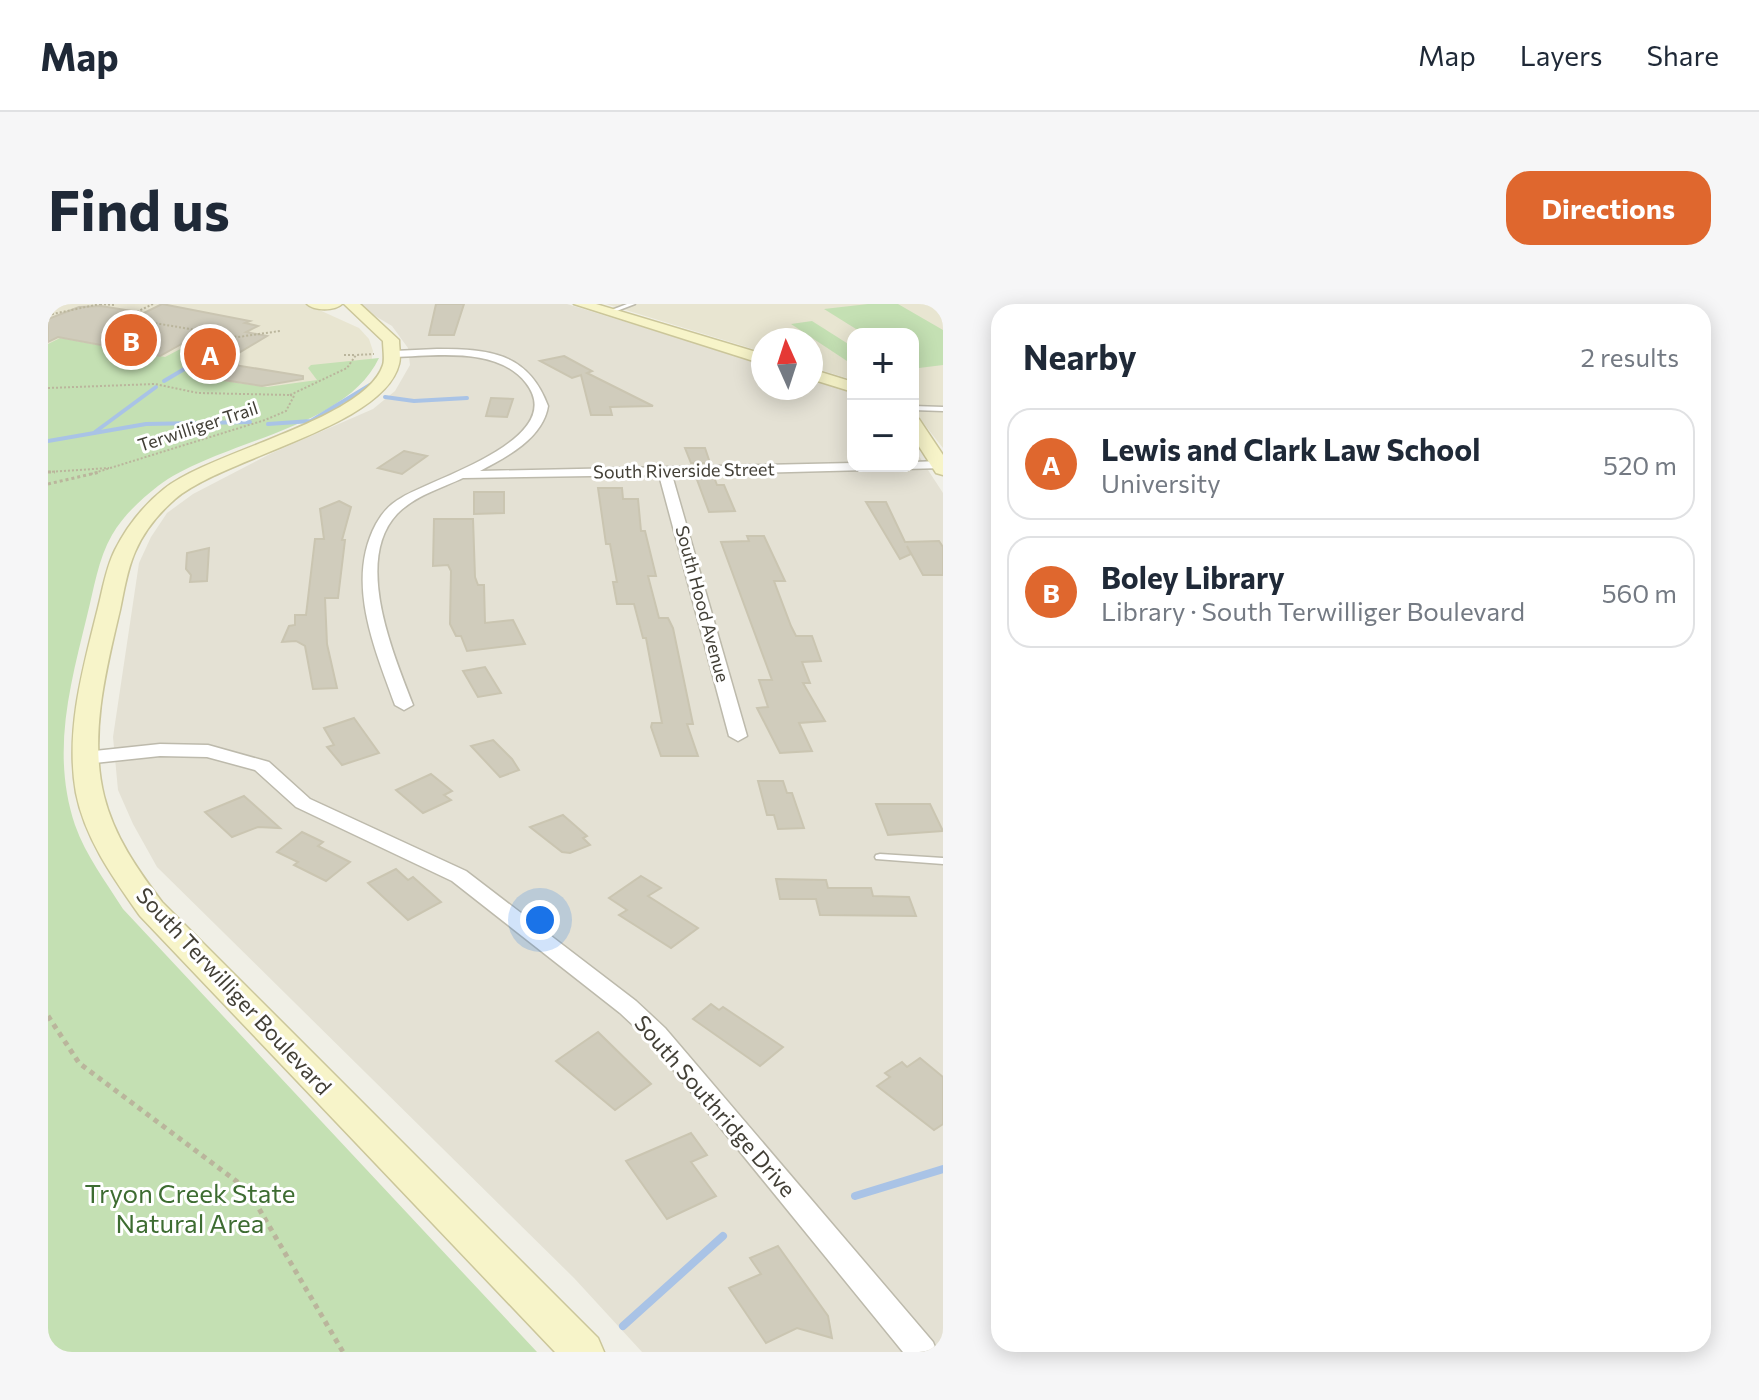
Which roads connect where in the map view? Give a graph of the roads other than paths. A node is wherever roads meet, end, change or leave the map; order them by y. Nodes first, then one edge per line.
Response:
1 (314, 304) edge
2 (335, 304) edge
3 (351, 304) edge
4 (581, 304) edge
5 (632, 304) edge
6 (327, 305) edge
7 (612, 311) junction
8 (370, 320) junction
9 (394, 354) junction
10 (751, 355) edge
11 (823, 378) edge
12 (847, 385) edge
13 (919, 408) edge
14 (943, 409) edge
15 (919, 432) edge
16 (919, 466) edge
17 (942, 466) edge
18 (847, 467) edge
19 (665, 472) junction
20 (466, 475) junction
21 (404, 705) dead end
22 (738, 736) dead end
23 (85, 758) junction
24 (880, 857) dead end
25 (943, 861) edge
26 (583, 1352) edge
27 (922, 1352) edge

1 - 6 main road
2 - 6 main road
3 - 8 main road
4 - 7 main road
5 - 7 lane
6 - 8 main road
7 - 10 main road
8 - 9 main road
9 - 20 street
9 - 23 main road, South Terwilliger Boulevard
11 - 12 main road
13 - 14 lane
15 - 17 main road
16 - 17 street
18 - 19 street, South Riverside Street
19 - 20 street, South Riverside Street
19 - 22 street, South Hood Avenue
20 - 21 street
23 - 26 main road, South Terwilliger Boulevard
23 - 27 street, South Southridge Drive
24 - 25 lane

